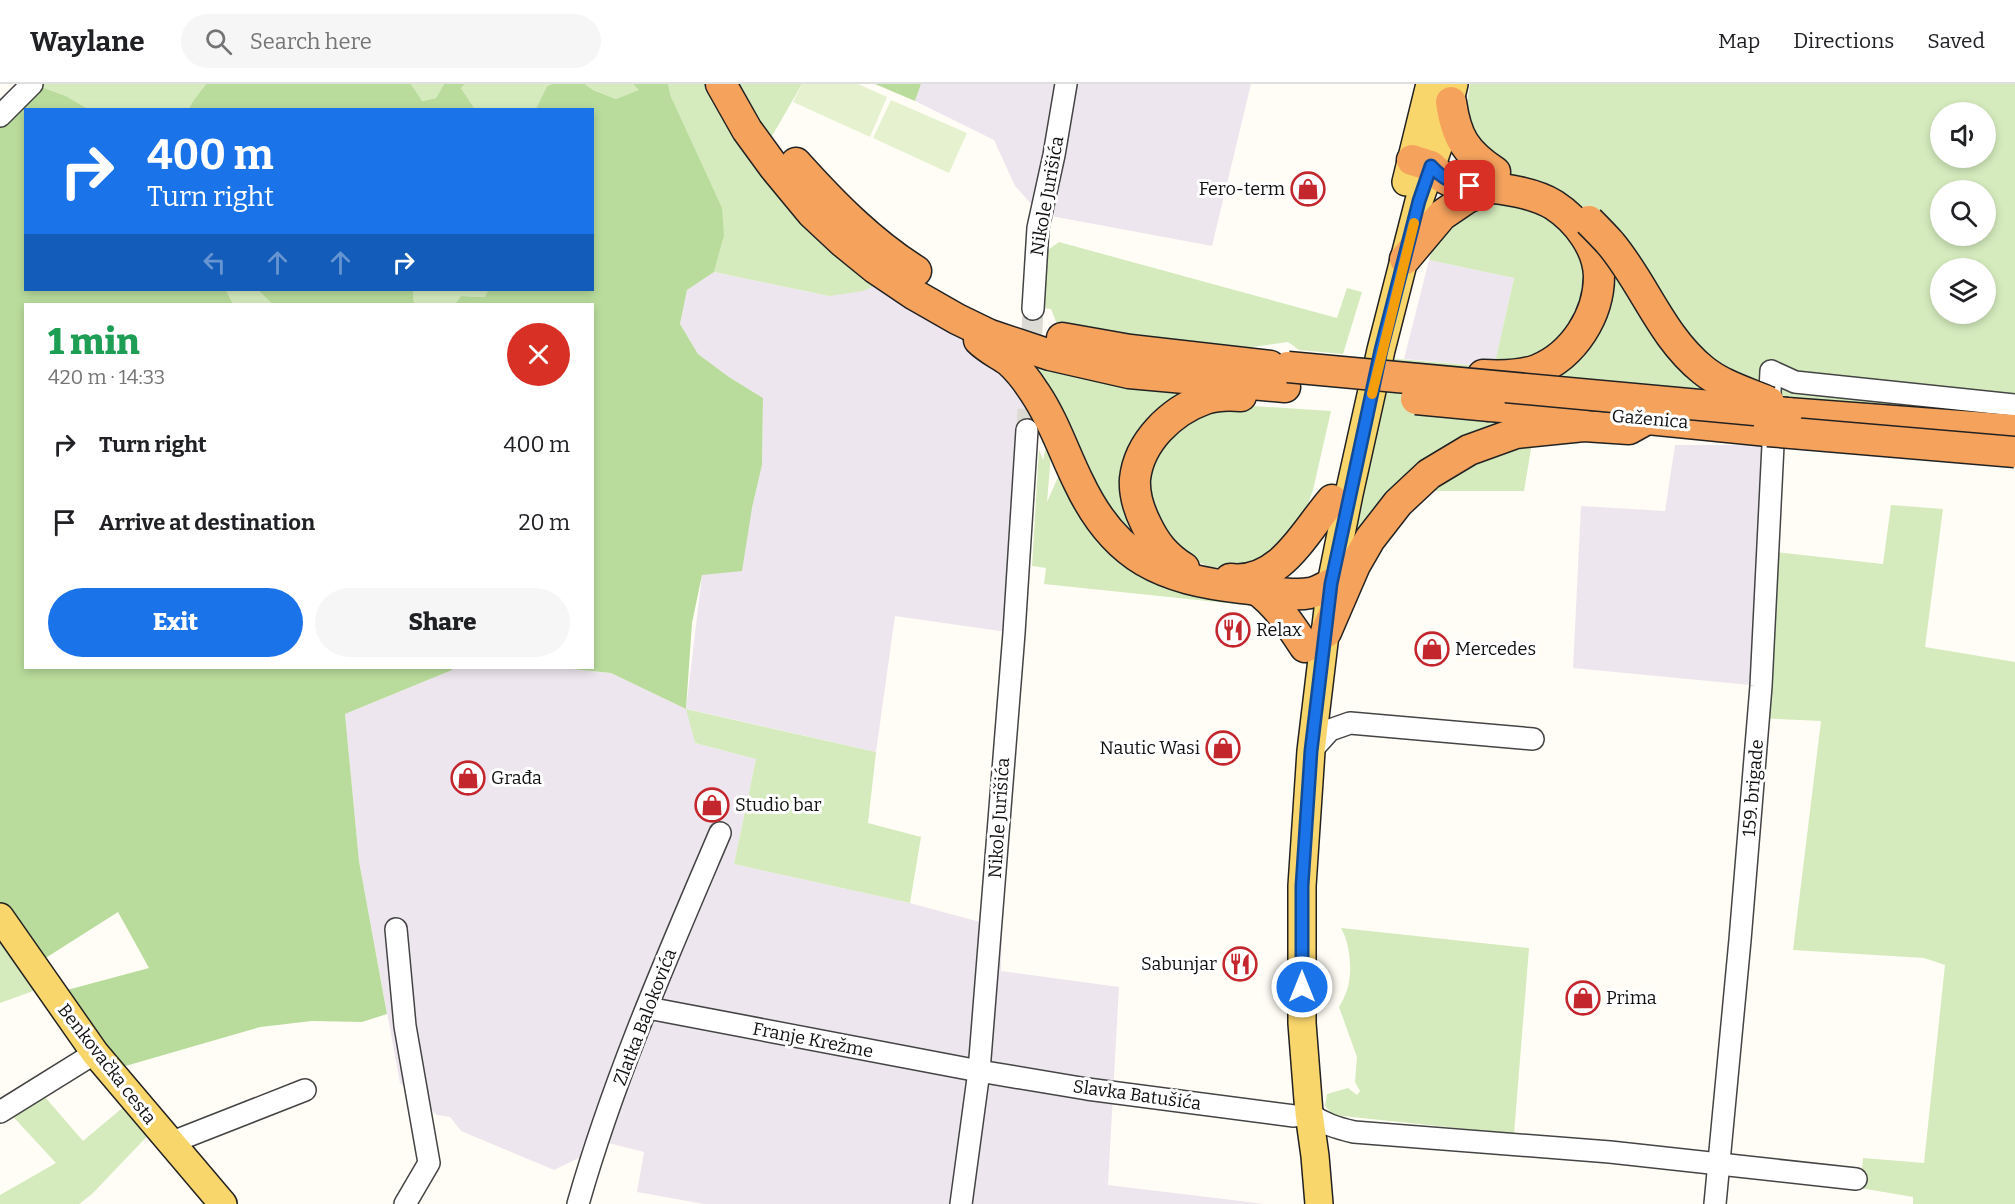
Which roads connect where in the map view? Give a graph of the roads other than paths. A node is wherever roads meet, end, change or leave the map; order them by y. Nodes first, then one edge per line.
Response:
1 (32, 84) edge
2 (721, 84) edge
3 (745, 84) edge
4 (1066, 84) edge
5 (1445, 90) edge
6 (0, 116) edge
7 (1421, 163) junction
8 (1492, 180) junction
9 (1585, 224) junction
10 (1406, 259) junction
11 (1033, 309) tunnel mouth
12 (957, 319) junction
13 (1287, 377) junction
14 (1418, 379) junction
15 (2015, 405) edge
16 (1787, 413) junction
17 (1647, 419) junction
18 (1027, 430) tunnel mouth
19 (2015, 430) edge
20 (2015, 452) edge
21 (1332, 500) junction
22 (1256, 589) junction
23 (1321, 589) junction
24 (1315, 640) junction
25 (1318, 695) junction
26 (1350, 723) junction
27 (1533, 739) dead end
28 (1311, 751) junction
29 (720, 833) dead end
30 (0, 917) edge
31 (396, 929) dead end
32 (648, 1008) junction
33 (95, 1053) junction
34 (979, 1071) junction
35 (305, 1090) dead end
36 (0, 1112) edge
37 (1301, 1114) junction
38 (1354, 1132) junction
39 (170, 1143) junction
40 (1315, 1156) junction
41 (1719, 1165) junction
42 (1856, 1179) dead end
43 (223, 1204) edge
44 (405, 1204) edge
45 (578, 1204) edge
46 (961, 1204) edge
47 (1302, 1204) edge
48 (1319, 1204) edge
49 (1715, 1204) edge

1 - 6 street
2 - 12 highway
3 - 13 highway
4 - 11 street, Nikole Jurišića
5 - 7 main road
5 - 8 highway
7 - 8 highway
7 - 10 main road
7 - 21 main road
8 - 9 highway
8 - 10 highway
9 - 14 highway
9 - 16 highway, bridge
10 - 23 main road
12 - 13 highway
12 - 22 highway
13 - 14 highway, Gaženica, bridge
13 - 17 highway, Gaženica, bridge
13 - 21 highway
14 - 16 highway, Gaženica, bridge
15 - 41 street, 159. brigade
16 - 19 highway, Gaženica
17 - 20 highway, Gaženica, bridge
17 - 24 highway
18 - 34 street, Nikole Jurišića
21 - 23 main road
22 - 23 highway
22 - 24 highway
23 - 24 main road
24 - 25 main road
24 - 37 main road
25 - 26 street
25 - 28 main road
26 - 27 street
26 - 28 street
28 - 37 main road
29 - 32 street, Zlatka Balokovića
30 - 33 main road, Benkovačka cesta
31 - 44 street
32 - 34 street, Franje Krežme
32 - 45 street, Zlatka Balokovića
33 - 36 street
33 - 39 main road, Benkovačka cesta
34 - 37 street, Slavka Batušića
34 - 46 street, Nikole Jurišića
35 - 39 street
37 - 38 street
37 - 40 main road
37 - 47 main road
38 - 40 street
38 - 41 street
39 - 43 main road, Benkovačka cesta
40 - 48 main road
41 - 42 street
41 - 49 street, 159. brigade

